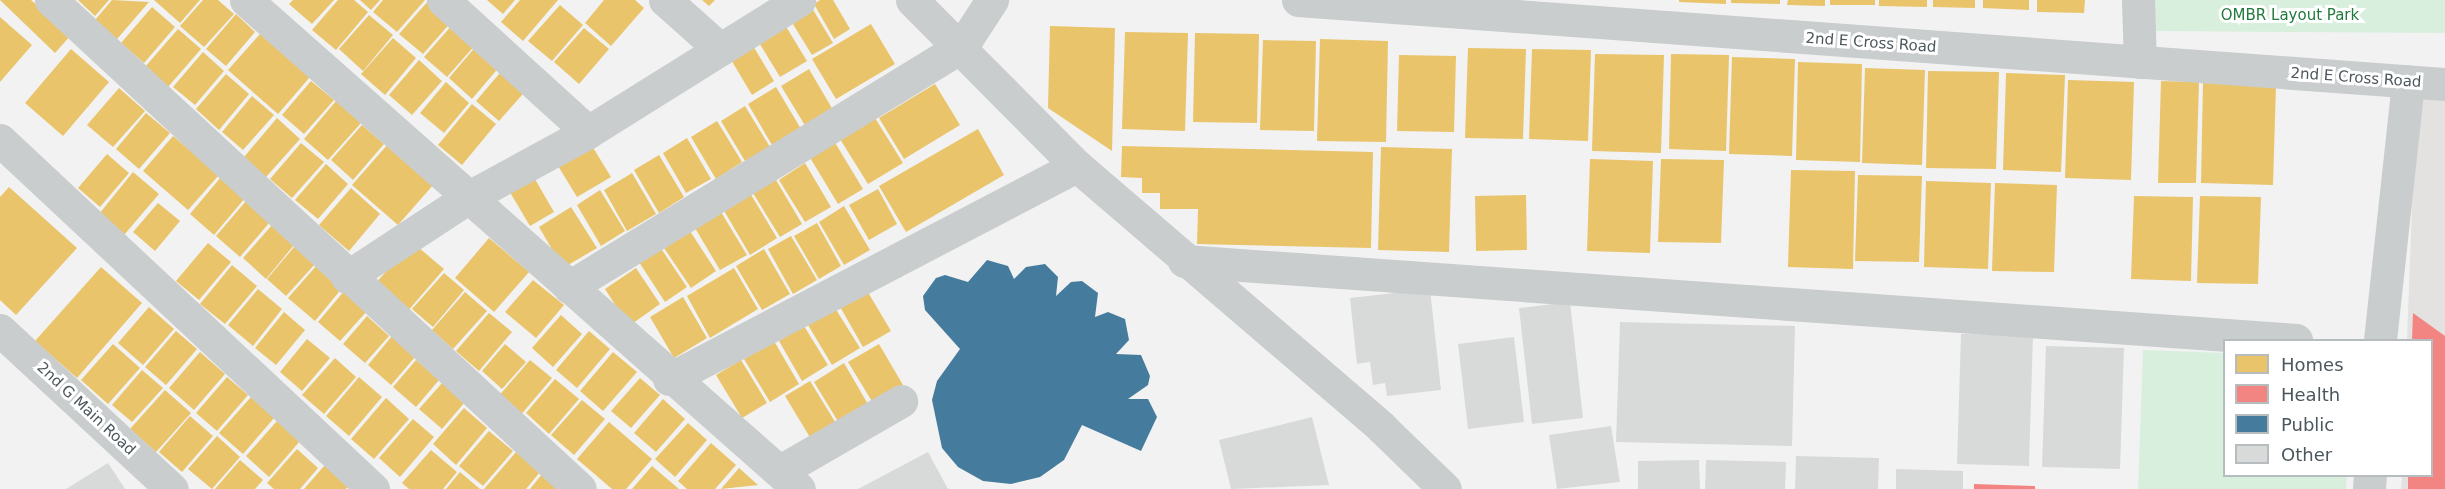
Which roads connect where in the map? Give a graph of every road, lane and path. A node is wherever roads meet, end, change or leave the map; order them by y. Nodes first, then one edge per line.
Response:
1 (51, 0) edge
2 (246, 0) edge
3 (443, 0) edge
4 (665, 0) edge
5 (799, 0) edge
6 (912, 0) edge
7 (992, 0) edge
8 (1298, 0) edge
9 (2138, 0) edge
10 (962, 46) junction
11 (720, 49) junction
12 (2140, 62) junction
13 (2408, 82) junction
14 (2445, 84) edge
15 (588, 132) junction
16 (0, 140) edge
17 (1077, 166) junction
18 (469, 197) junction
19 (1184, 261) junction
20 (347, 277) junction
21 (569, 287) junction
22 (0, 330) edge
23 (2282, 339) edge
24 (2380, 339) edge
25 (669, 379) junction
26 (901, 401) dead end
27 (789, 480) edge
28 (172, 489) edge
29 (374, 489) edge
30 (580, 489) edge
31 (1445, 489) edge

1 - 20 street
2 - 18 street
3 - 15 street
4 - 11 street
5 - 11 street
6 - 10 street
7 - 10 street
8 - 12 street, 2nd E Cross Road
9 - 12 street
10 - 17 street
10 - 21 street
11 - 15 street
12 - 13 street, 2nd E Cross Road
13 - 14 street, 2nd E Cross Road
13 - 24 street
15 - 18 street
16 - 29 street
17 - 19 street
17 - 25 street
18 - 20 street
18 - 21 street
19 - 23 street
19 - 31 street
20 - 30 street
21 - 25 street
22 - 28 street, 2nd G Main Road
25 - 27 street
26 - 27 street

